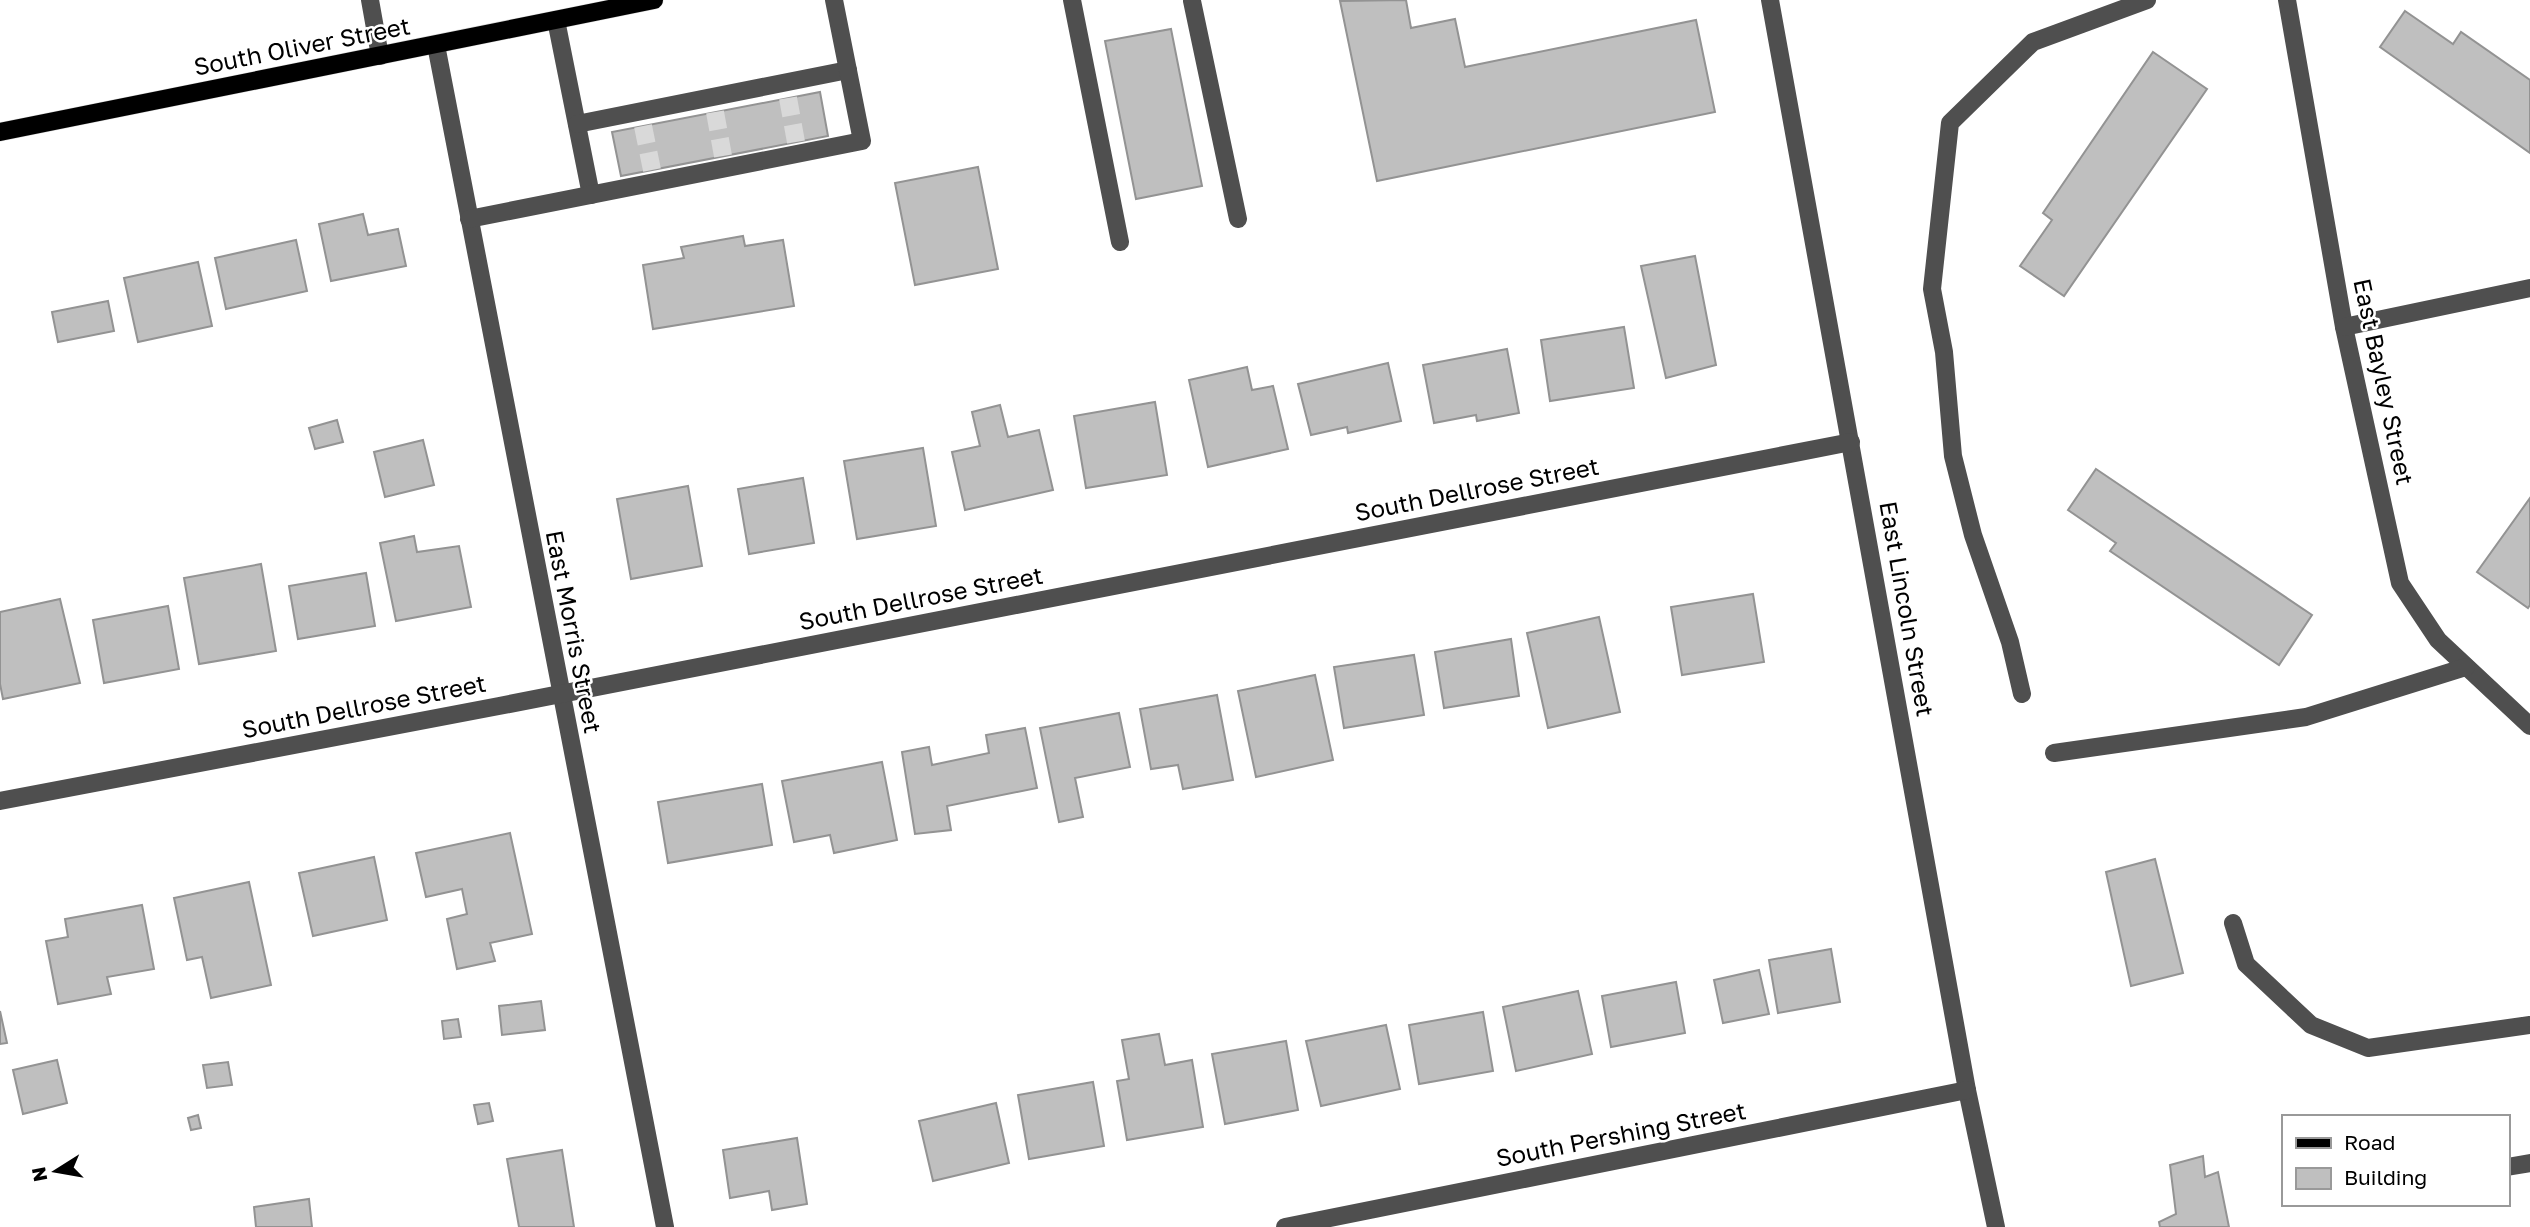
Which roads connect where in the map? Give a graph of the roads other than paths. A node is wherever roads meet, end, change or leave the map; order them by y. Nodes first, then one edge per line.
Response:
1 (370, 0) edge
2 (654, 0) edge
3 (834, 0) edge
4 (1072, 0) edge
5 (1193, 0) edge
6 (1770, 0) edge
7 (2147, 0) edge
8 (2287, 0) edge
9 (556, 20) junction
10 (436, 45) junction
11 (380, 56) junction
12 (848, 70) junction
13 (577, 124) junction
14 (0, 132) edge
15 (591, 195) junction
16 (470, 219) junction
17 (1238, 219) dead end
18 (1120, 242) dead end
19 (2530, 288) edge
20 (2344, 327) junction
21 (1851, 442) junction
22 (2466, 667) junction
23 (560, 694) junction
24 (2022, 694) dead end
25 (2530, 726) edge
26 (2054, 753) dead end
27 (0, 801) edge
28 (2233, 923) dead end
29 (2530, 1024) edge
30 (1967, 1090) junction
31 (2530, 1163) edge
32 (2509, 1167) edge
33 (665, 1227) edge
34 (1285, 1227) edge
35 (1996, 1227) edge

1 - 11 street
2 - 9 main road, South Oliver Street
3 - 12 street
4 - 18 street
5 - 17 street
6 - 21 street, East Lincoln Street
7 - 24 street
8 - 20 street, East Bayley Street
9 - 10 main road, South Oliver Street
9 - 13 street
10 - 11 main road, South Oliver Street
10 - 16 street, East Morris Street
11 - 14 main road, South Oliver Street
12 - 13 street
12 - 15 street
13 - 15 street
15 - 16 street
16 - 23 street, East Morris Street
19 - 20 street
20 - 22 street, East Bayley Street
21 - 23 street, South Dellrose Street
21 - 30 street, East Lincoln Street
22 - 25 street, East Bayley Street
22 - 26 street
23 - 27 street, South Dellrose Street
23 - 33 street, East Morris Street
28 - 29 street
30 - 34 street, South Pershing Street
30 - 35 street, East Lincoln Street
31 - 32 street

